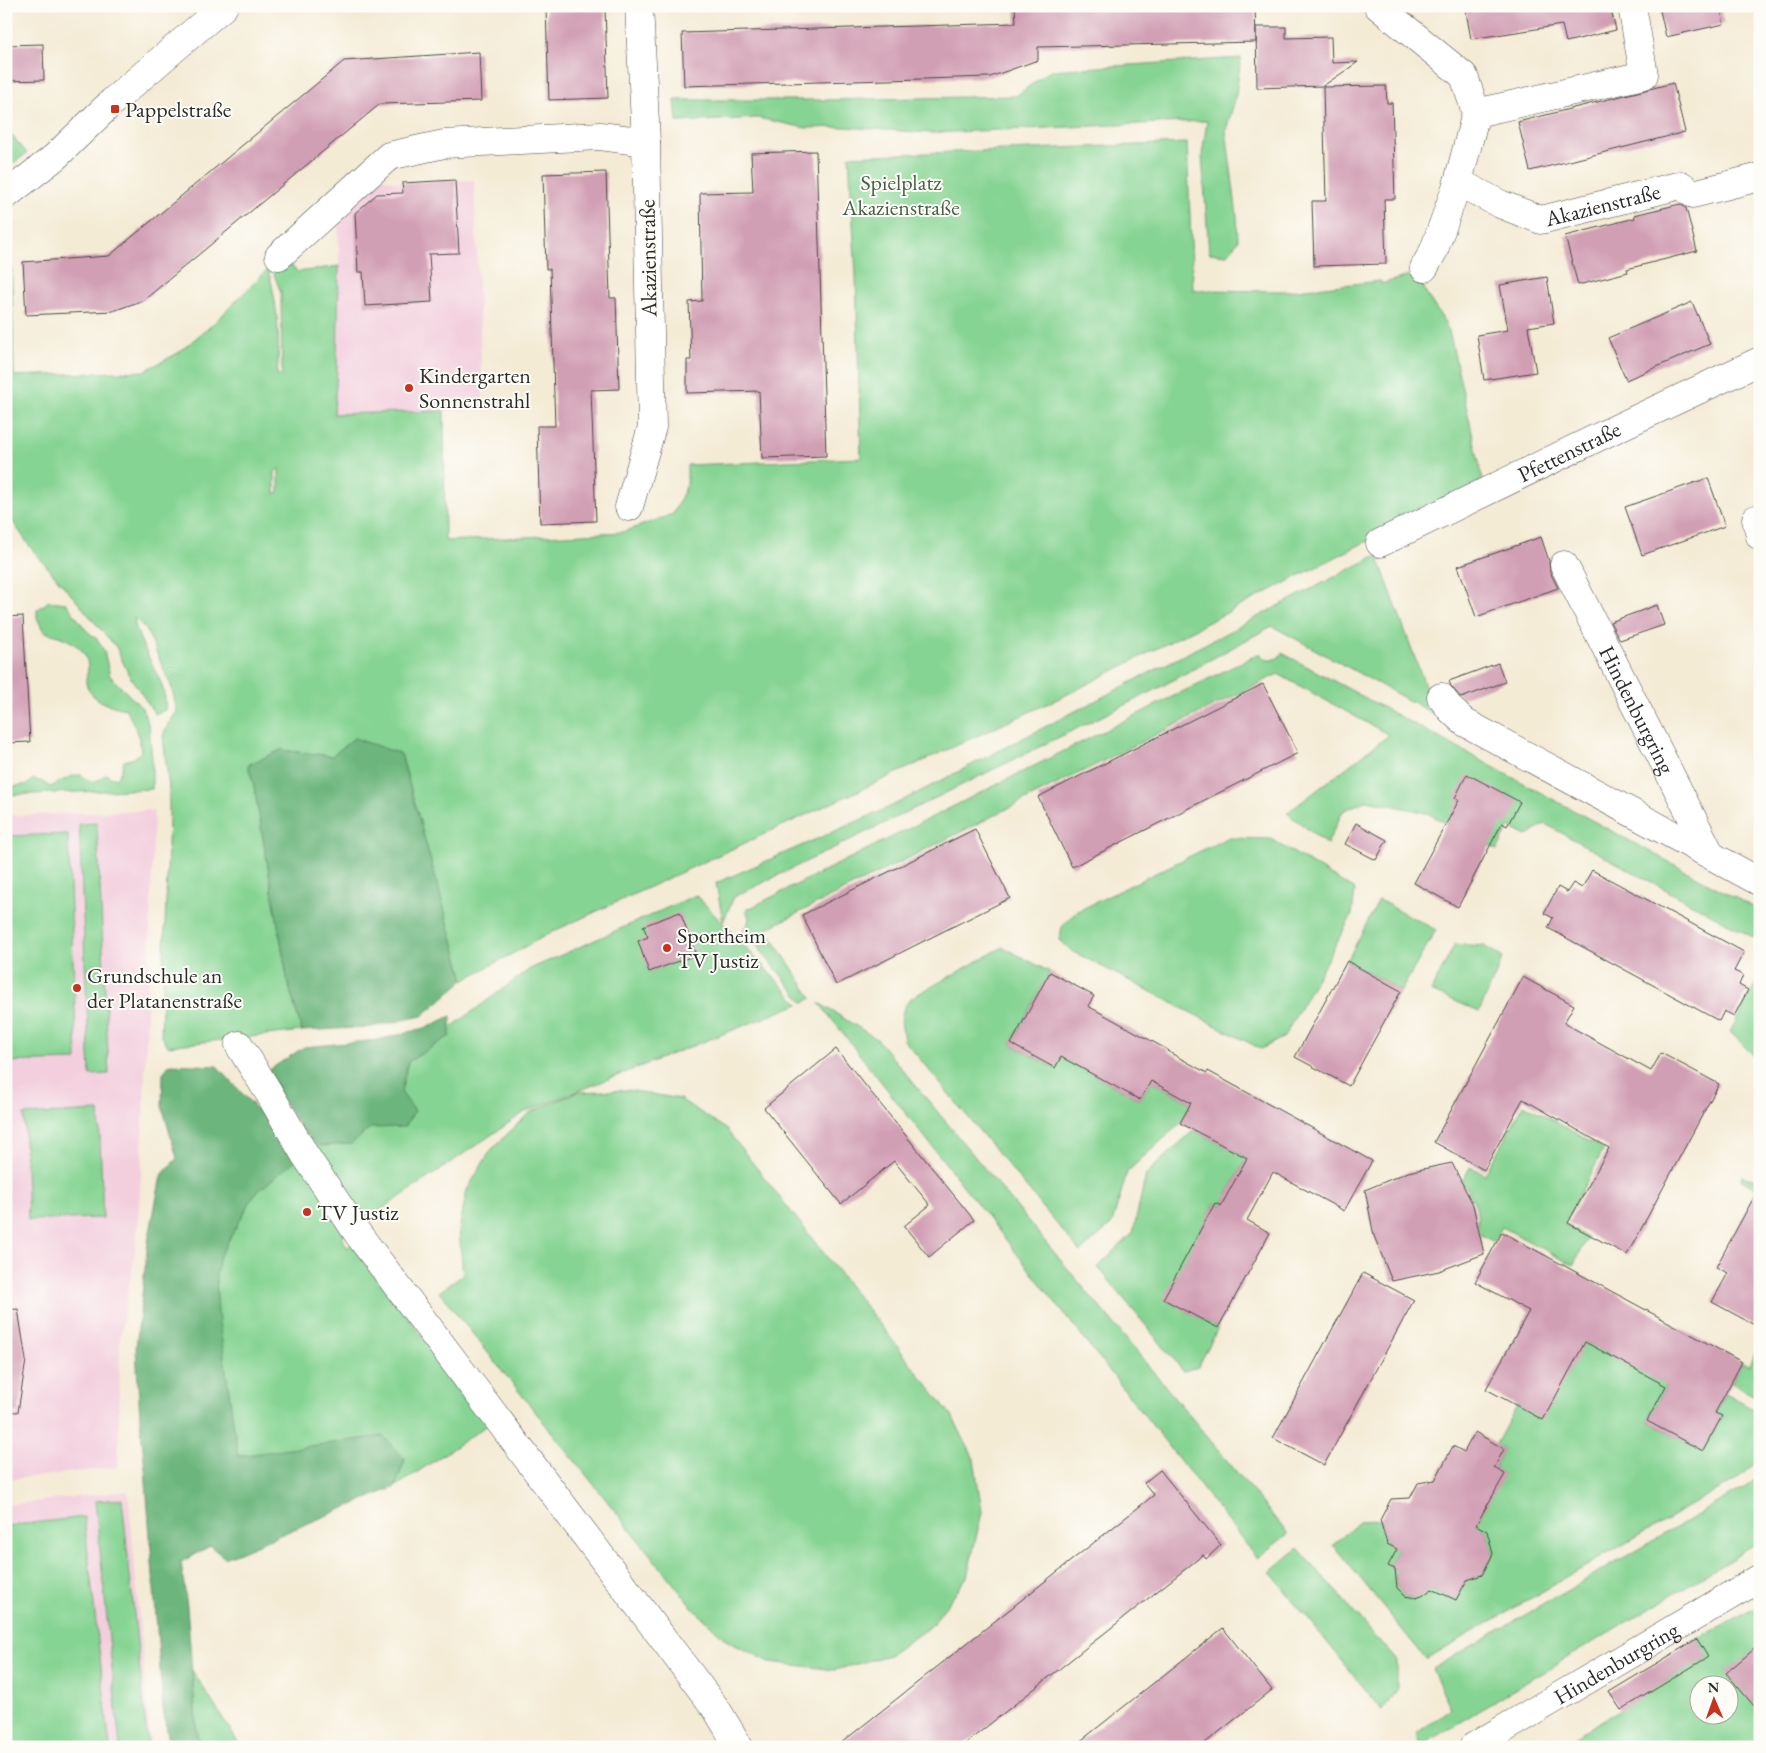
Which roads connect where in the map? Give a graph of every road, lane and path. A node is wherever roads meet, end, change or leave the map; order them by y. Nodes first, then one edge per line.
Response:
1 (224, 6) edge
2 (639, 6) edge
3 (1378, 6) edge
4 (1632, 6) edge
5 (1476, 113) junction
6 (646, 142) junction
7 (1760, 177) edge
8 (1458, 182) junction
9 (6, 195) edge
10 (279, 256) dead end
11 (1424, 268) dead end
12 (1760, 361) edge
13 (629, 507) dead end
14 (1380, 543) dead end
15 (1564, 565) dead end
16 (1441, 697) dead end
17 (1711, 855) junction
18 (1760, 882) edge
19 (239, 1045) dead end
20 (1760, 1578) edge
21 (739, 1747) edge
22 (1473, 1747) edge

1 - 9 street
2 - 6 street, Akazienstraße
3 - 5 street
4 - 5 street
5 - 8 street
6 - 10 street
6 - 13 street, Akazienstraße
7 - 8 street, Akazienstraße
8 - 11 street
12 - 14 street, Pfettenstraße
15 - 17 street, Hindenburgring
16 - 17 street
17 - 18 street
19 - 21 street
20 - 22 street, Hindenburgring

